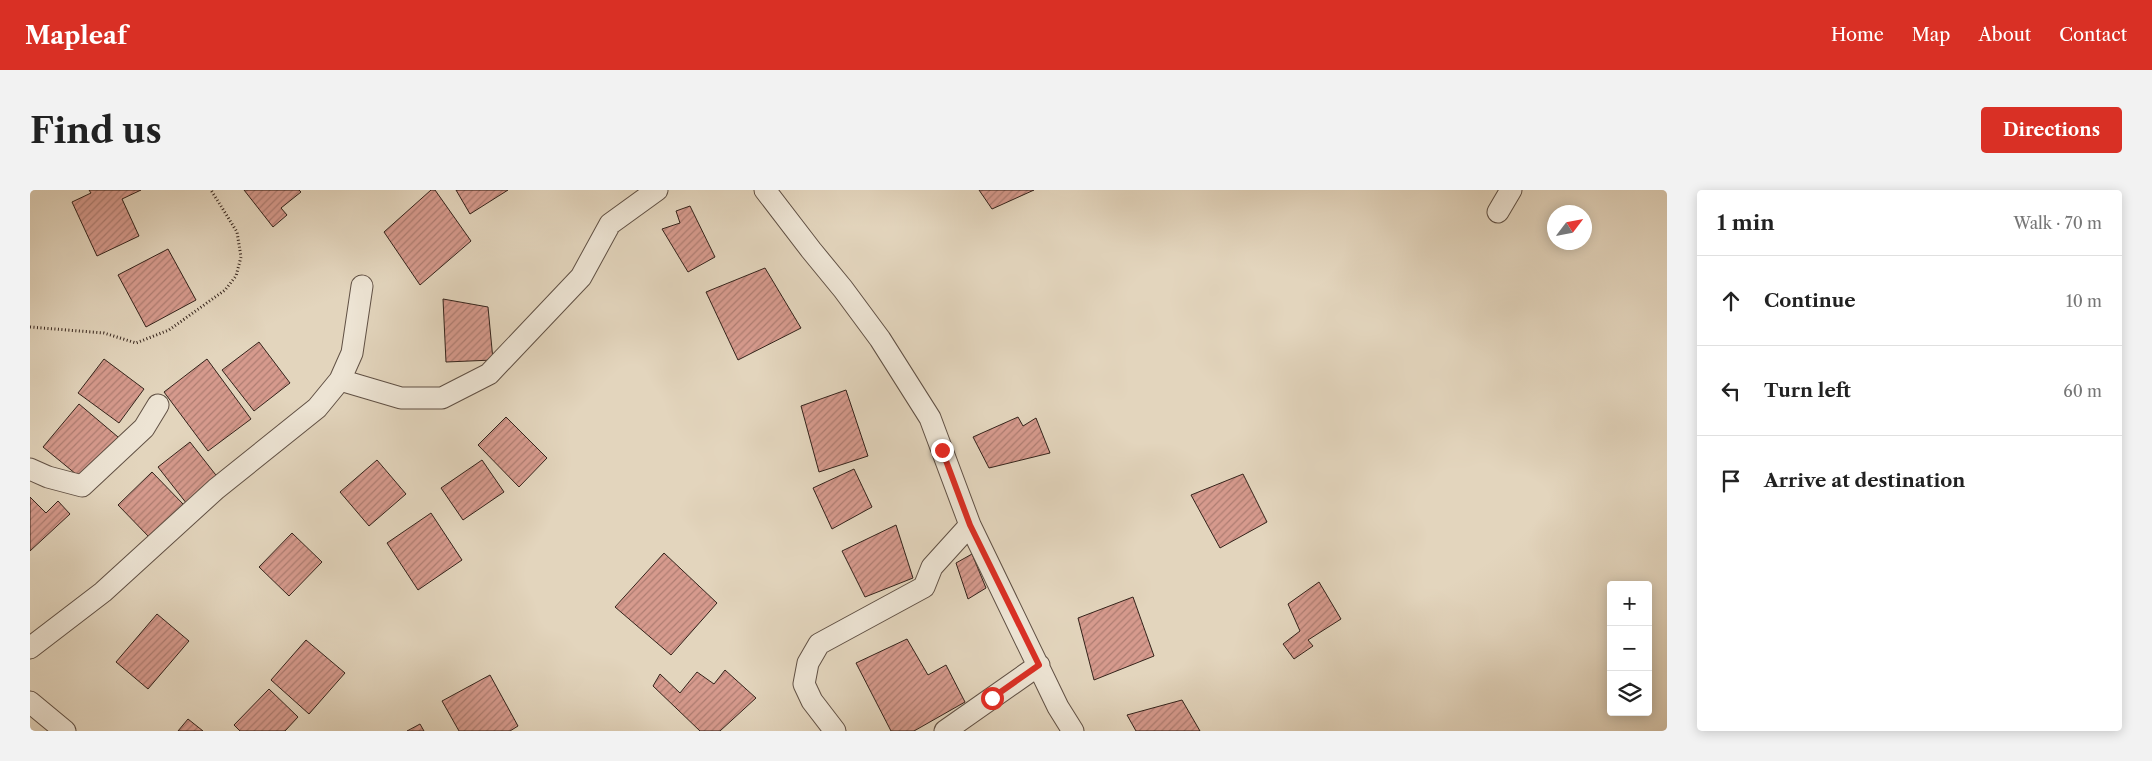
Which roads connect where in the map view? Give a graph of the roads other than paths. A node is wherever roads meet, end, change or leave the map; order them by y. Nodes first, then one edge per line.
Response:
1 (657, 190) edge
2 (765, 190) edge
3 (1512, 190) edge
4 (1498, 212) dead end
5 (362, 286) dead end
6 (340, 380) junction
7 (158, 404) dead end
8 (30, 469) edge
9 (970, 525) junction
10 (30, 648) edge
11 (1039, 665) junction
12 (30, 702) edge
13 (65, 731) edge
14 (835, 731) edge
15 (945, 731) edge
16 (1073, 731) edge

1 - 6 street
2 - 9 street
3 - 4 street
5 - 6 street
6 - 10 street
7 - 8 street
9 - 11 street
9 - 14 street
11 - 15 street
11 - 16 street
12 - 13 street

